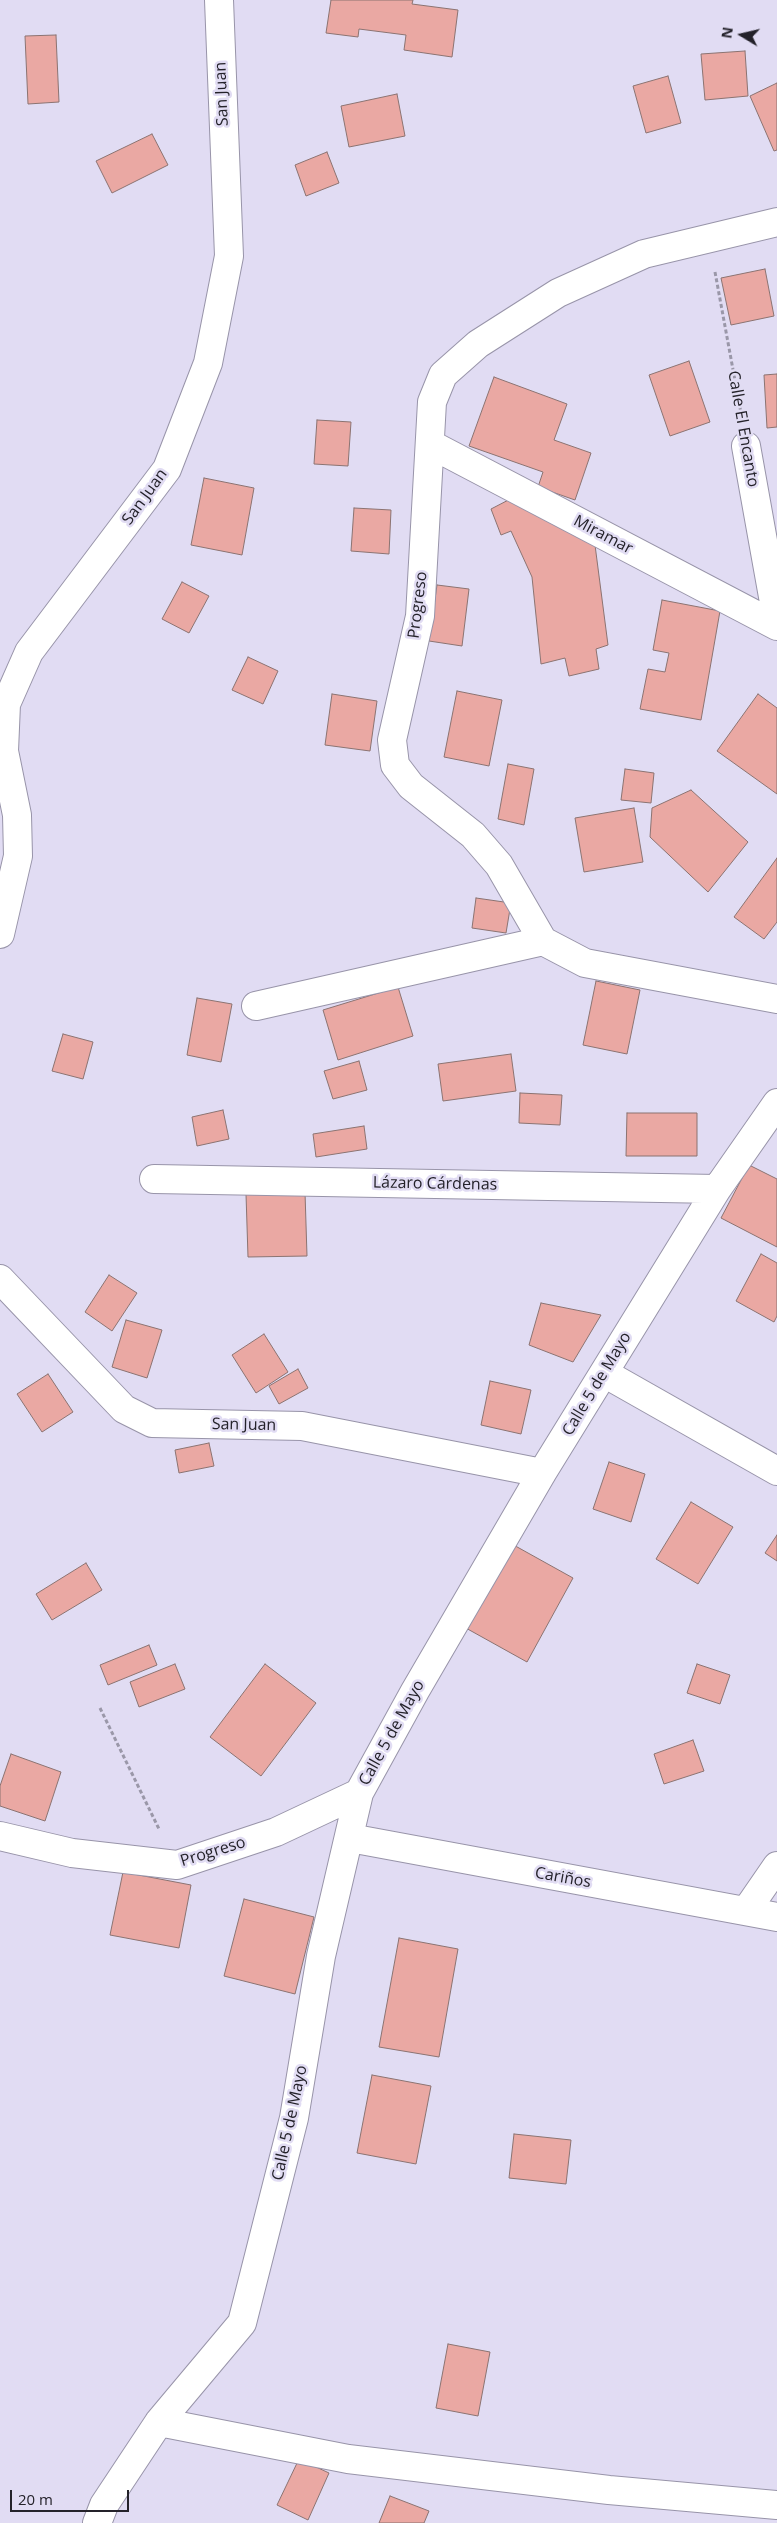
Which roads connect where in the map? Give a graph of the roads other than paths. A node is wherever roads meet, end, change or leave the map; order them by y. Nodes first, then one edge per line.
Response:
1 (219, 0) edge
2 (777, 222) edge
3 (430, 444) junction
4 (746, 446) road end
5 (777, 619) edge
6 (777, 626) edge
7 (0, 934) edge
8 (543, 941) junction
9 (777, 999) edge
10 (256, 1006) dead end
11 (777, 1103) edge
12 (154, 1179) dead end
13 (717, 1189) junction
14 (0, 1279) edge
15 (604, 1373) junction
16 (777, 1471) edge
17 (542, 1473) junction
18 (359, 1793) junction
19 (0, 1836) edge
20 (350, 1838) junction
21 (777, 1866) edge
22 (746, 1910) junction
23 (777, 1917) edge
24 (159, 2422) junction
25 (777, 2505) edge
26 (97, 2523) edge

1 - 7 street, San Juan
2 - 3 street, Progreso
3 - 6 street, Miramar
3 - 8 street, Progreso
4 - 5 street, Calle El Encanto
8 - 9 street
8 - 10 street
11 - 13 street, Calle 5 de Mayo
12 - 13 street, Lázaro Cárdenas
13 - 15 street, Calle 5 de Mayo
14 - 17 street, San Juan
15 - 16 street
15 - 17 street, Calle 5 de Mayo
17 - 18 street, Calle 5 de Mayo
18 - 19 street, Progreso
18 - 20 street, Calle 5 de Mayo
20 - 22 street, Cariños
20 - 24 street, Calle 5 de Mayo
21 - 22 street
22 - 23 street, Cariños
24 - 25 street
24 - 26 street, Calle 5 de Mayo

